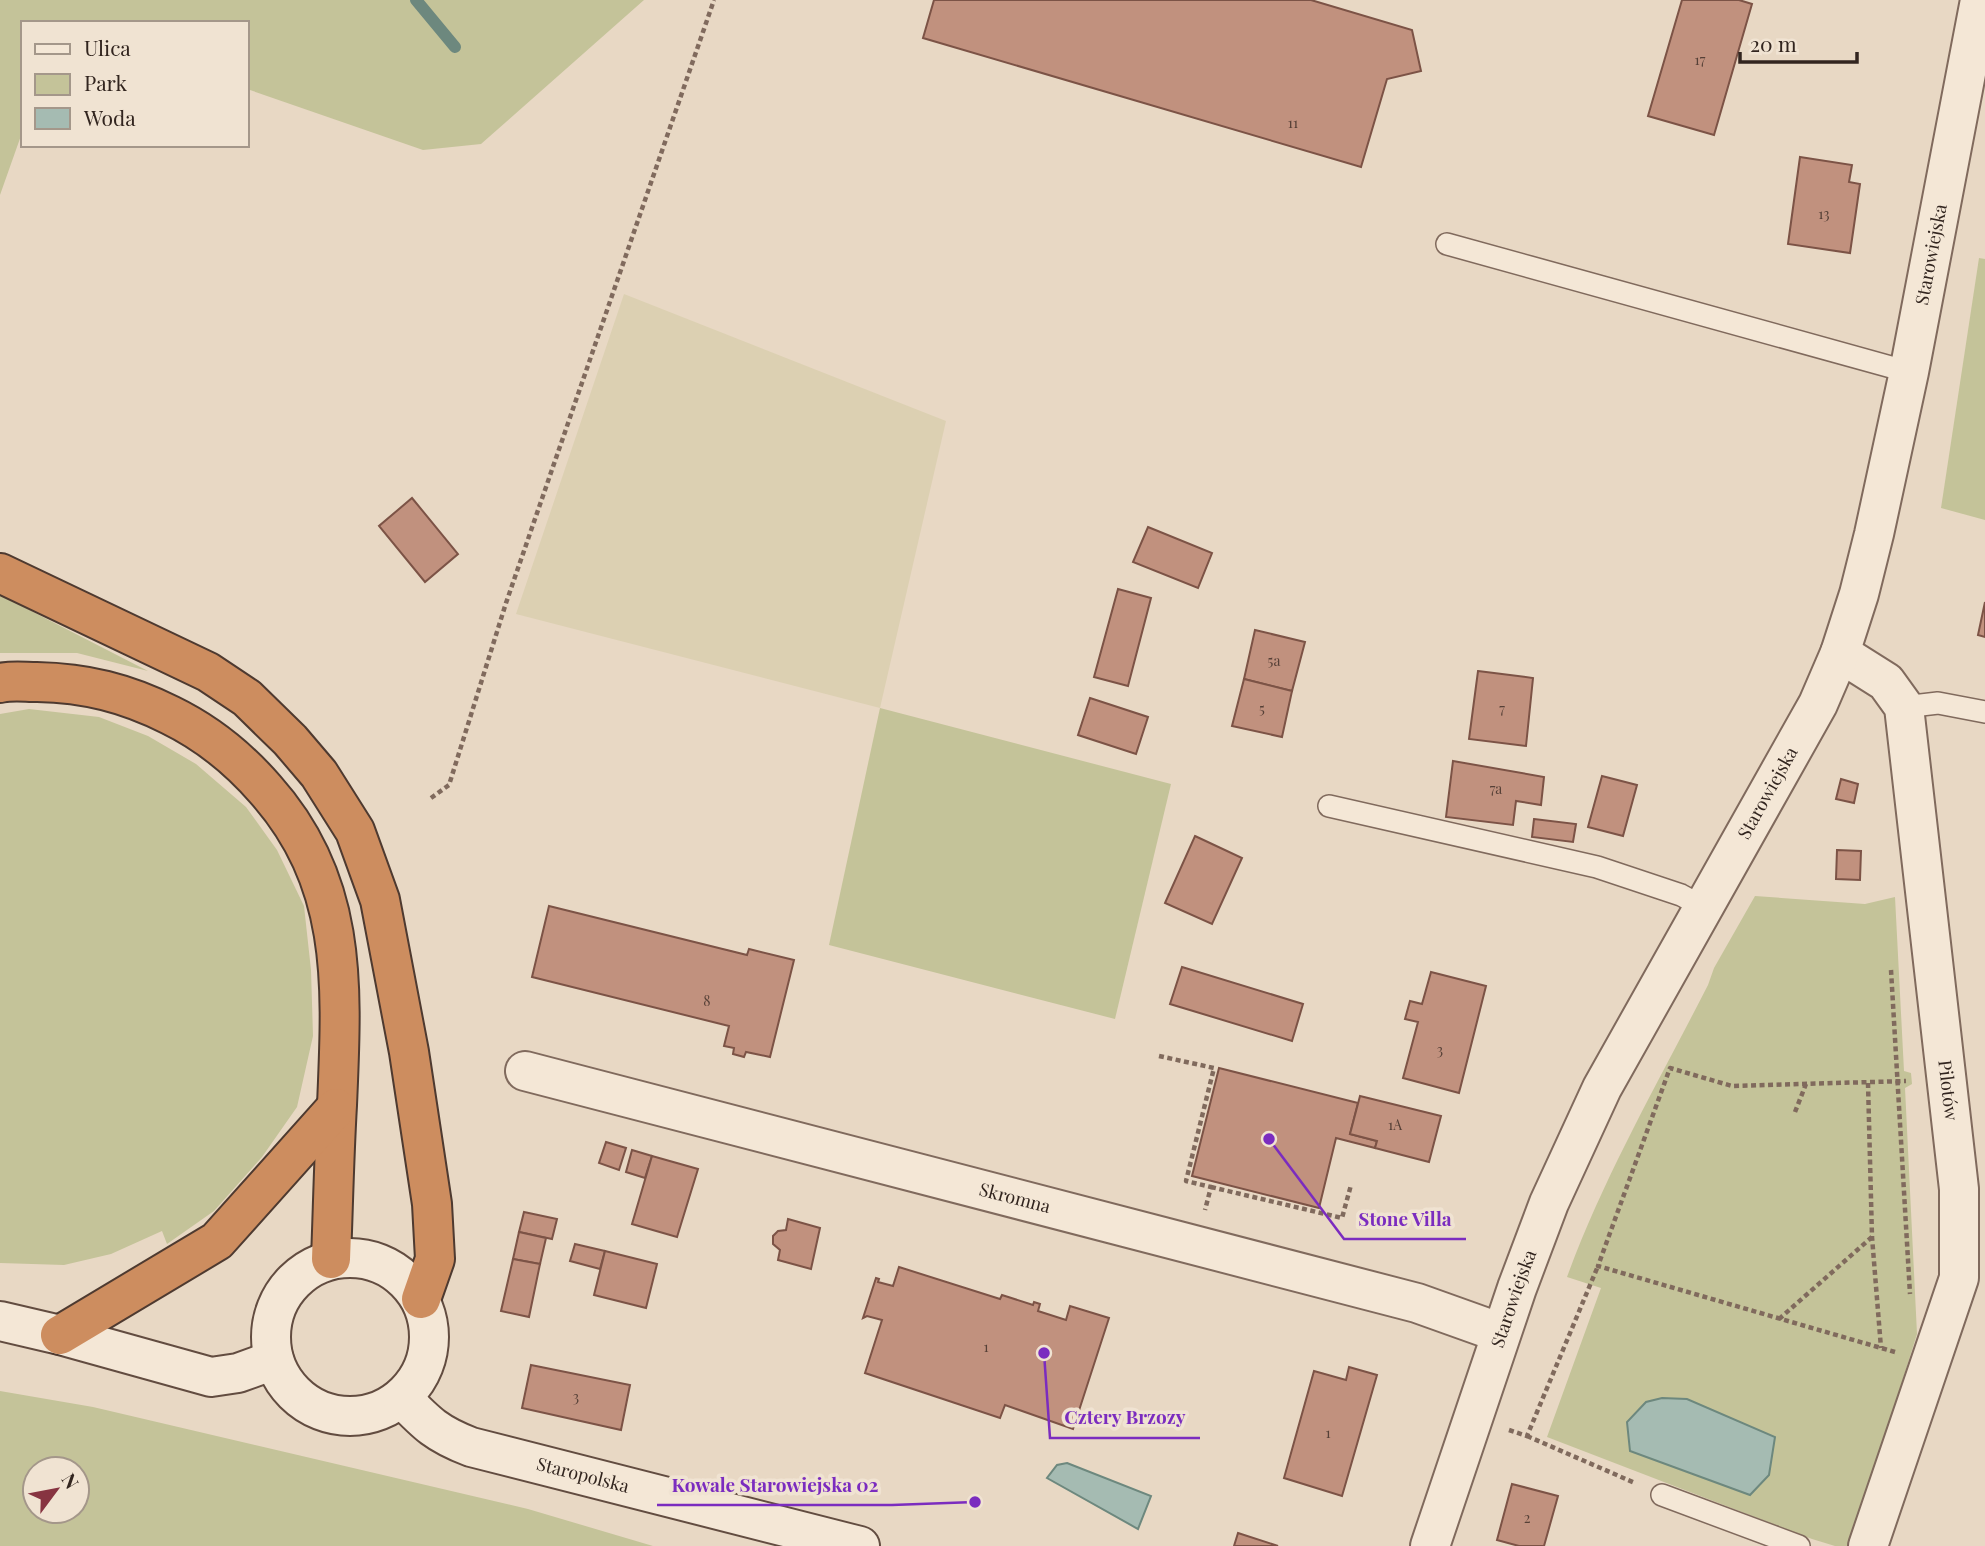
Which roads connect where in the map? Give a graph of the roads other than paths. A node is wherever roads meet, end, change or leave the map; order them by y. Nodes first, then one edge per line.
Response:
1 (1980, 0) edge
2 (1976, 72) edge
3 (1447, 244) dead end
4 (1909, 372) junction
5 (0, 573) edge
6 (1840, 653) junction
7 (0, 683) edge
8 (1904, 707) junction
9 (1985, 712) edge
10 (1329, 806) dead end
11 (1705, 908) junction
12 (525, 1071) dead end
13 (337, 1108) junction
14 (331, 1259) junction
15 (421, 1299) junction
16 (0, 1321) edge
17 (1501, 1333) junction
18 (60, 1335) junction
19 (274, 1360) junction
20 (402, 1398) junction
21 (1662, 1495) road end
22 (860, 1546) edge
23 (1430, 1546) edge
24 (1800, 1546) edge
25 (1868, 1546) edge

1 - 2 street, Starowiejska
2 - 4 street, Starowiejska
3 - 4 lane
4 - 6 street, Starowiejska
5 - 15 highway
6 - 8 street
6 - 11 street, Starowiejska
7 - 13 highway
8 - 9 lane
8 - 25 street, Pilotów
10 - 11 lane
11 - 17 street, Starowiejska
12 - 17 street, Skromna
13 - 14 highway
13 - 18 highway
14 - 15 street
14 - 19 street
15 - 20 street
16 - 18 street
17 - 23 street, Starowiejska
18 - 19 street
19 - 20 street
20 - 22 street, Staropolska
21 - 24 lane

